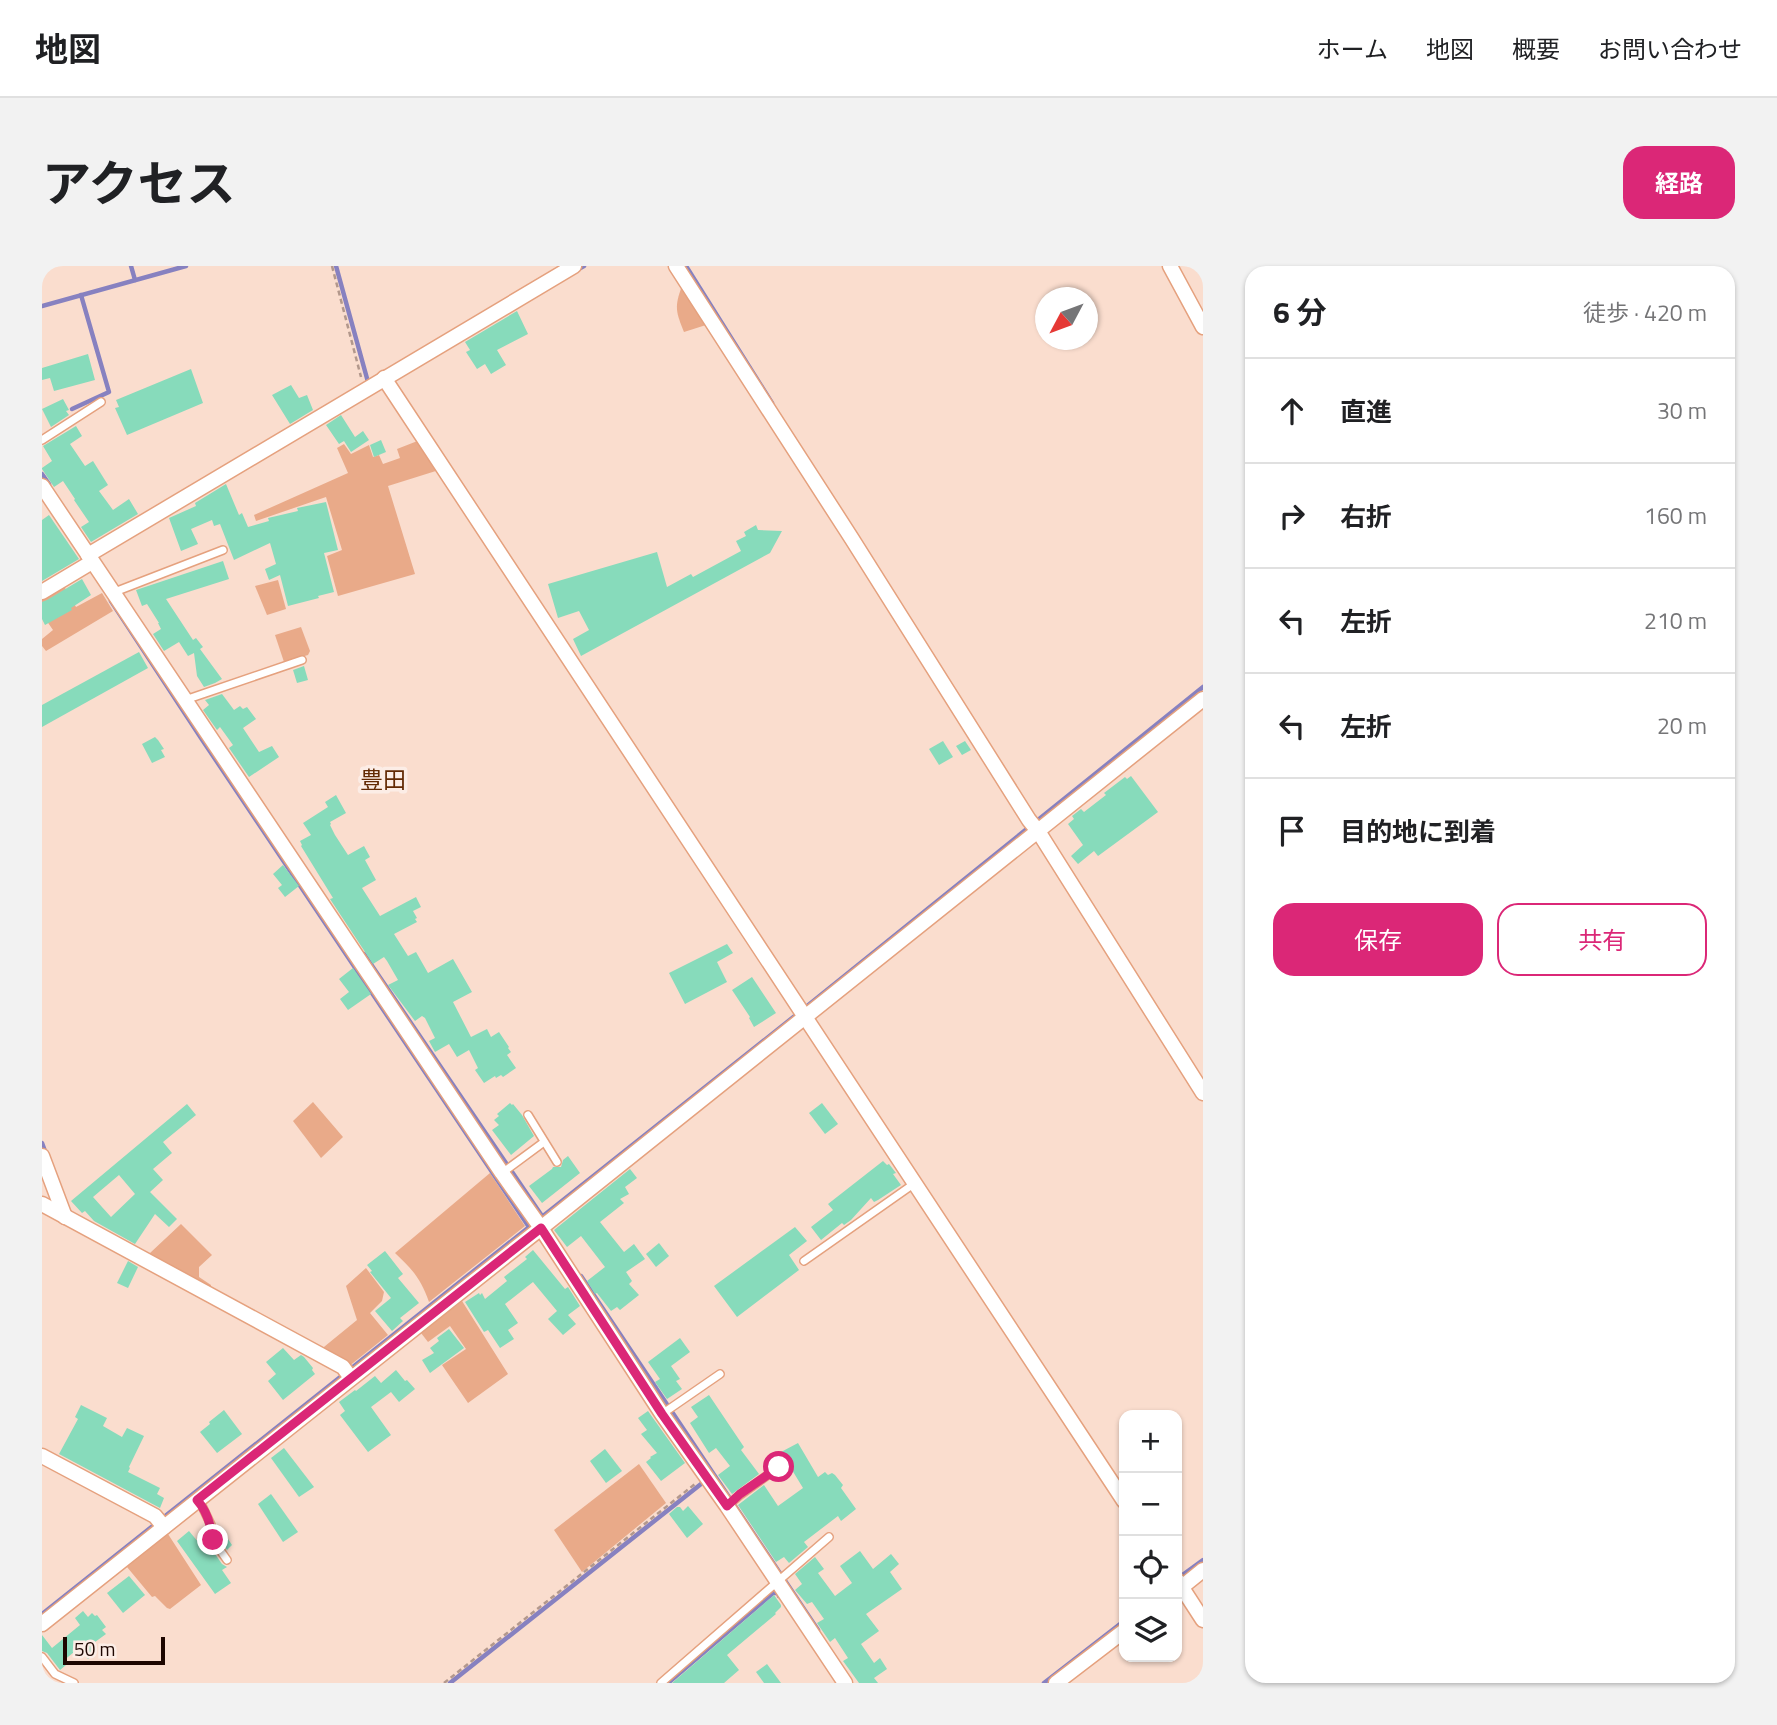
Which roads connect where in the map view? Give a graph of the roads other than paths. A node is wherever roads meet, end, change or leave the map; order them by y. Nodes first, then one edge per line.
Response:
1 (574, 266) edge
2 (676, 266) edge
3 (1170, 266) edge
4 (1203, 327) edge
5 (387, 381) junction
6 (101, 402) dead end
7 (42, 440) edge
8 (42, 486) edge
9 (223, 550) dead end
10 (92, 555) junction
11 (116, 591) junction
12 (42, 592) edge
13 (302, 660) dead end
14 (188, 699) junction
15 (1203, 699) edge
16 (1034, 826) junction
17 (803, 1013) junction
18 (1203, 1093) edge
19 (528, 1115) dead end
20 (544, 1142) junction
21 (42, 1156) edge
22 (557, 1162) dead end
23 (507, 1170) junction
24 (915, 1183) junction
25 (42, 1204) edge
26 (65, 1217) junction
27 (538, 1224) junction
28 (804, 1261) dead end
29 (348, 1374) junction
30 (720, 1374) dead end
31 (667, 1410) junction
32 (42, 1456) edge
33 (779, 1467) dead end
34 (1119, 1493) edge
35 (200, 1503) junction
36 (730, 1503) junction
37 (161, 1523) junction
38 (829, 1538) dead end
39 (227, 1560) dead end
40 (1203, 1570) edge
41 (782, 1579) junction
42 (1182, 1583) edge
43 (1182, 1591) edge
44 (1203, 1620) edge
45 (42, 1624) edge
46 (1119, 1635) edge
47 (42, 1657) edge
48 (74, 1683) edge
49 (661, 1683) edge
50 (845, 1683) edge
51 (1056, 1683) edge

1 - 5 street
2 - 16 street
3 - 4 street
5 - 10 street
5 - 17 street
6 - 7 lane
8 - 10 street
9 - 11 lane
10 - 11 street
10 - 12 street
11 - 14 street
13 - 14 lane
14 - 23 street
15 - 16 street
16 - 17 street
16 - 18 street
17 - 24 street
17 - 27 street
19 - 20 lane
20 - 22 lane
20 - 23 lane
21 - 26 street
23 - 27 street
24 - 28 lane
24 - 34 street
25 - 26 street
26 - 29 street
27 - 29 street
27 - 31 street
29 - 35 street
30 - 31 lane
31 - 36 street
32 - 37 street
33 - 36 lane
35 - 37 street
35 - 39 lane
36 - 41 street
37 - 45 street
38 - 41 lane
40 - 42 street
41 - 49 lane
41 - 50 street
43 - 44 street
46 - 51 street
47 - 48 lane

